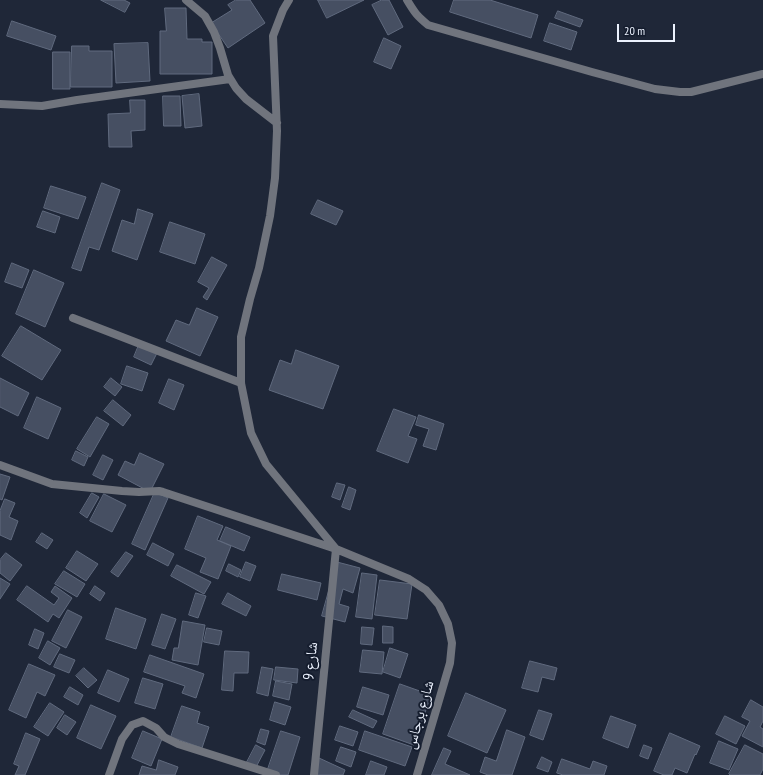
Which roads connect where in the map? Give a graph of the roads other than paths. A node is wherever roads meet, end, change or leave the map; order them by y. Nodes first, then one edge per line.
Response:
1 (186, 0) edge
2 (289, 0) edge
3 (407, 0) edge
4 (763, 74) edge
5 (230, 80) junction
6 (0, 104) edge
7 (277, 123) junction
8 (73, 318) dead end
9 (241, 383) junction
10 (0, 465) edge
11 (336, 549) junction
12 (109, 775) edge
13 (276, 775) edge
14 (314, 775) edge
15 (417, 775) edge

1 - 5 street
2 - 7 street
3 - 4 street
5 - 6 street
5 - 7 street
7 - 9 street
8 - 9 street
9 - 11 street
10 - 11 street, شارع برجاس
11 - 14 street, شارع 9
11 - 15 street, شارع برجاس
12 - 13 street

